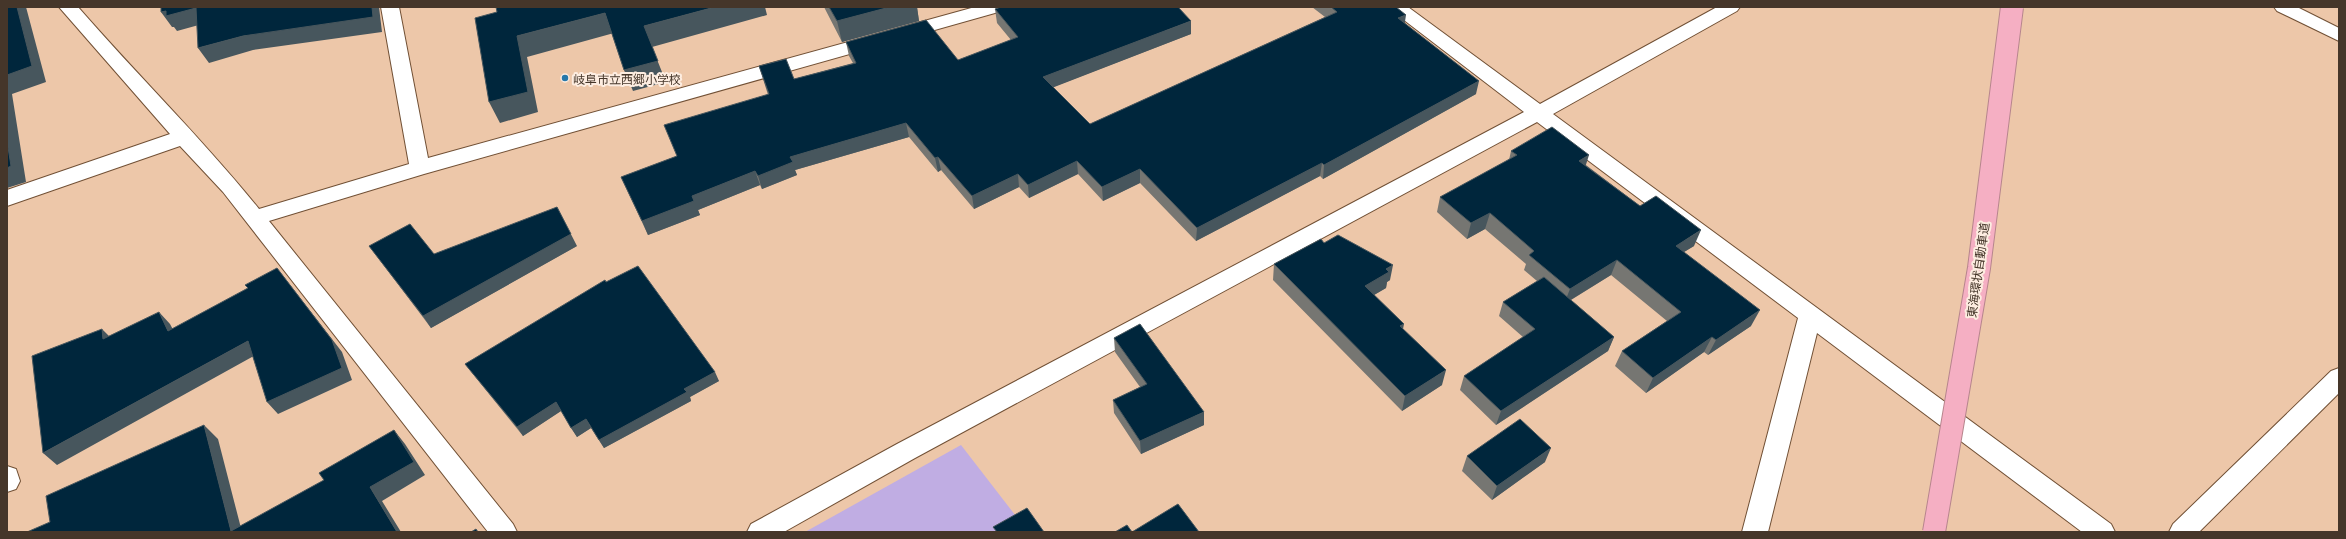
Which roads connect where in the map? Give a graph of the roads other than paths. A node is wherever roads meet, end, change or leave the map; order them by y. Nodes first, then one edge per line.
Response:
1 (68, 7) edge
2 (390, 7) edge
3 (996, 7) edge
4 (1396, 7) edge
5 (1731, 7) edge
6 (2012, 7) edge
7 (2283, 7) edge
8 (2339, 35) edge
9 (1539, 113) junction
10 (184, 137) junction
11 (420, 168) junction
12 (7, 198) edge
13 (253, 218) junction
14 (1810, 315) junction
15 (2339, 378) edge
16 (7, 476) edge
17 (8, 481) edge
18 (504, 532) edge
19 (760, 532) edge
20 (1755, 532) edge
21 (1934, 532) edge
22 (2102, 532) edge
23 (2182, 532) edge

1 - 10 street
2 - 11 street
3 - 11 street
4 - 9 street
5 - 9 street
6 - 21 highway, 東海環状自動車道, bridge
7 - 8 street
9 - 14 street
9 - 19 street
10 - 12 street
10 - 13 street
11 - 13 street
13 - 18 street
14 - 20 street
14 - 22 street
15 - 23 street
16 - 17 street

